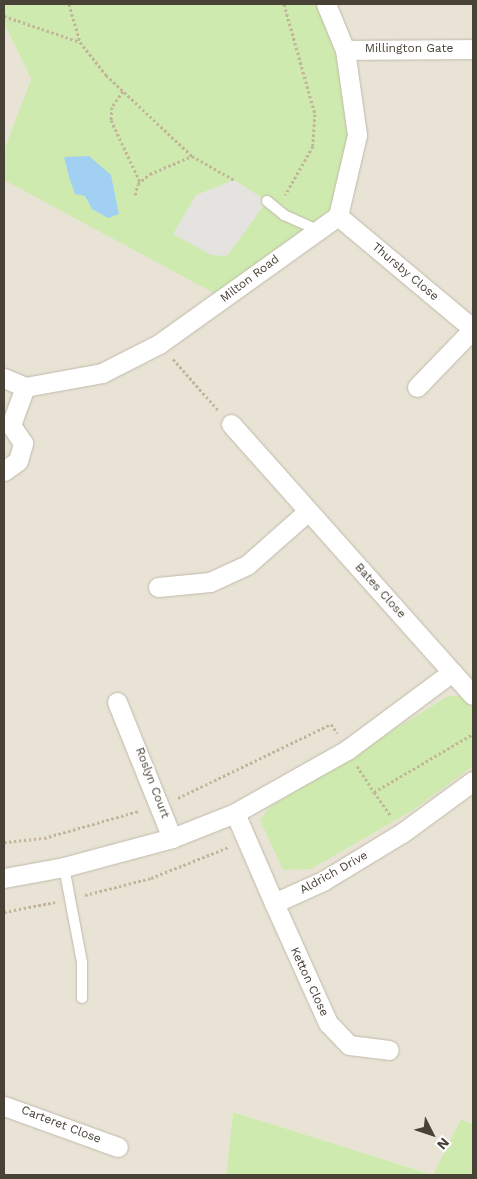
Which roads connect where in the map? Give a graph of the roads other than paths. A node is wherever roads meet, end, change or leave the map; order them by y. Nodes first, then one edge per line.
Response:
1 (326, 4) edge
2 (473, 49) edge
3 (345, 50) junction
4 (267, 201) dead end
5 (338, 216) junction
6 (316, 229) junction
7 (473, 329) edge
8 (4, 378) edge
9 (25, 387) junction
10 (417, 387) dead end
11 (231, 424) road end
12 (7, 425) edge
13 (4, 471) edge
14 (308, 511) junction
15 (158, 586) dead end
16 (452, 672) junction
17 (473, 695) edge
18 (118, 702) dead end
19 (473, 781) edge
20 (234, 813) junction
21 (172, 838) junction
22 (64, 867) junction
23 (4, 878) edge
24 (274, 904) junction
25 (82, 998) dead end
26 (389, 1050) dead end
27 (4, 1106) edge
28 (118, 1147) dead end

1 - 3 street
2 - 3 street, Millington Gate
3 - 5 street
4 - 6 lane
5 - 6 street, Milton Road
5 - 7 street, Thursby Close
6 - 9 street, Milton Road
7 - 10 street, Thursby Close
8 - 9 street
9 - 12 street
11 - 14 street, Bates Close
12 - 13 street
14 - 15 street
14 - 16 street, Bates Close
16 - 17 street
16 - 20 street
18 - 21 street, Roslyn Court
19 - 24 street, Aldrich Drive
20 - 21 street
20 - 24 street
21 - 22 street
22 - 23 street
22 - 25 lane
24 - 26 street, Ketton Close
27 - 28 street, Carteret Close

